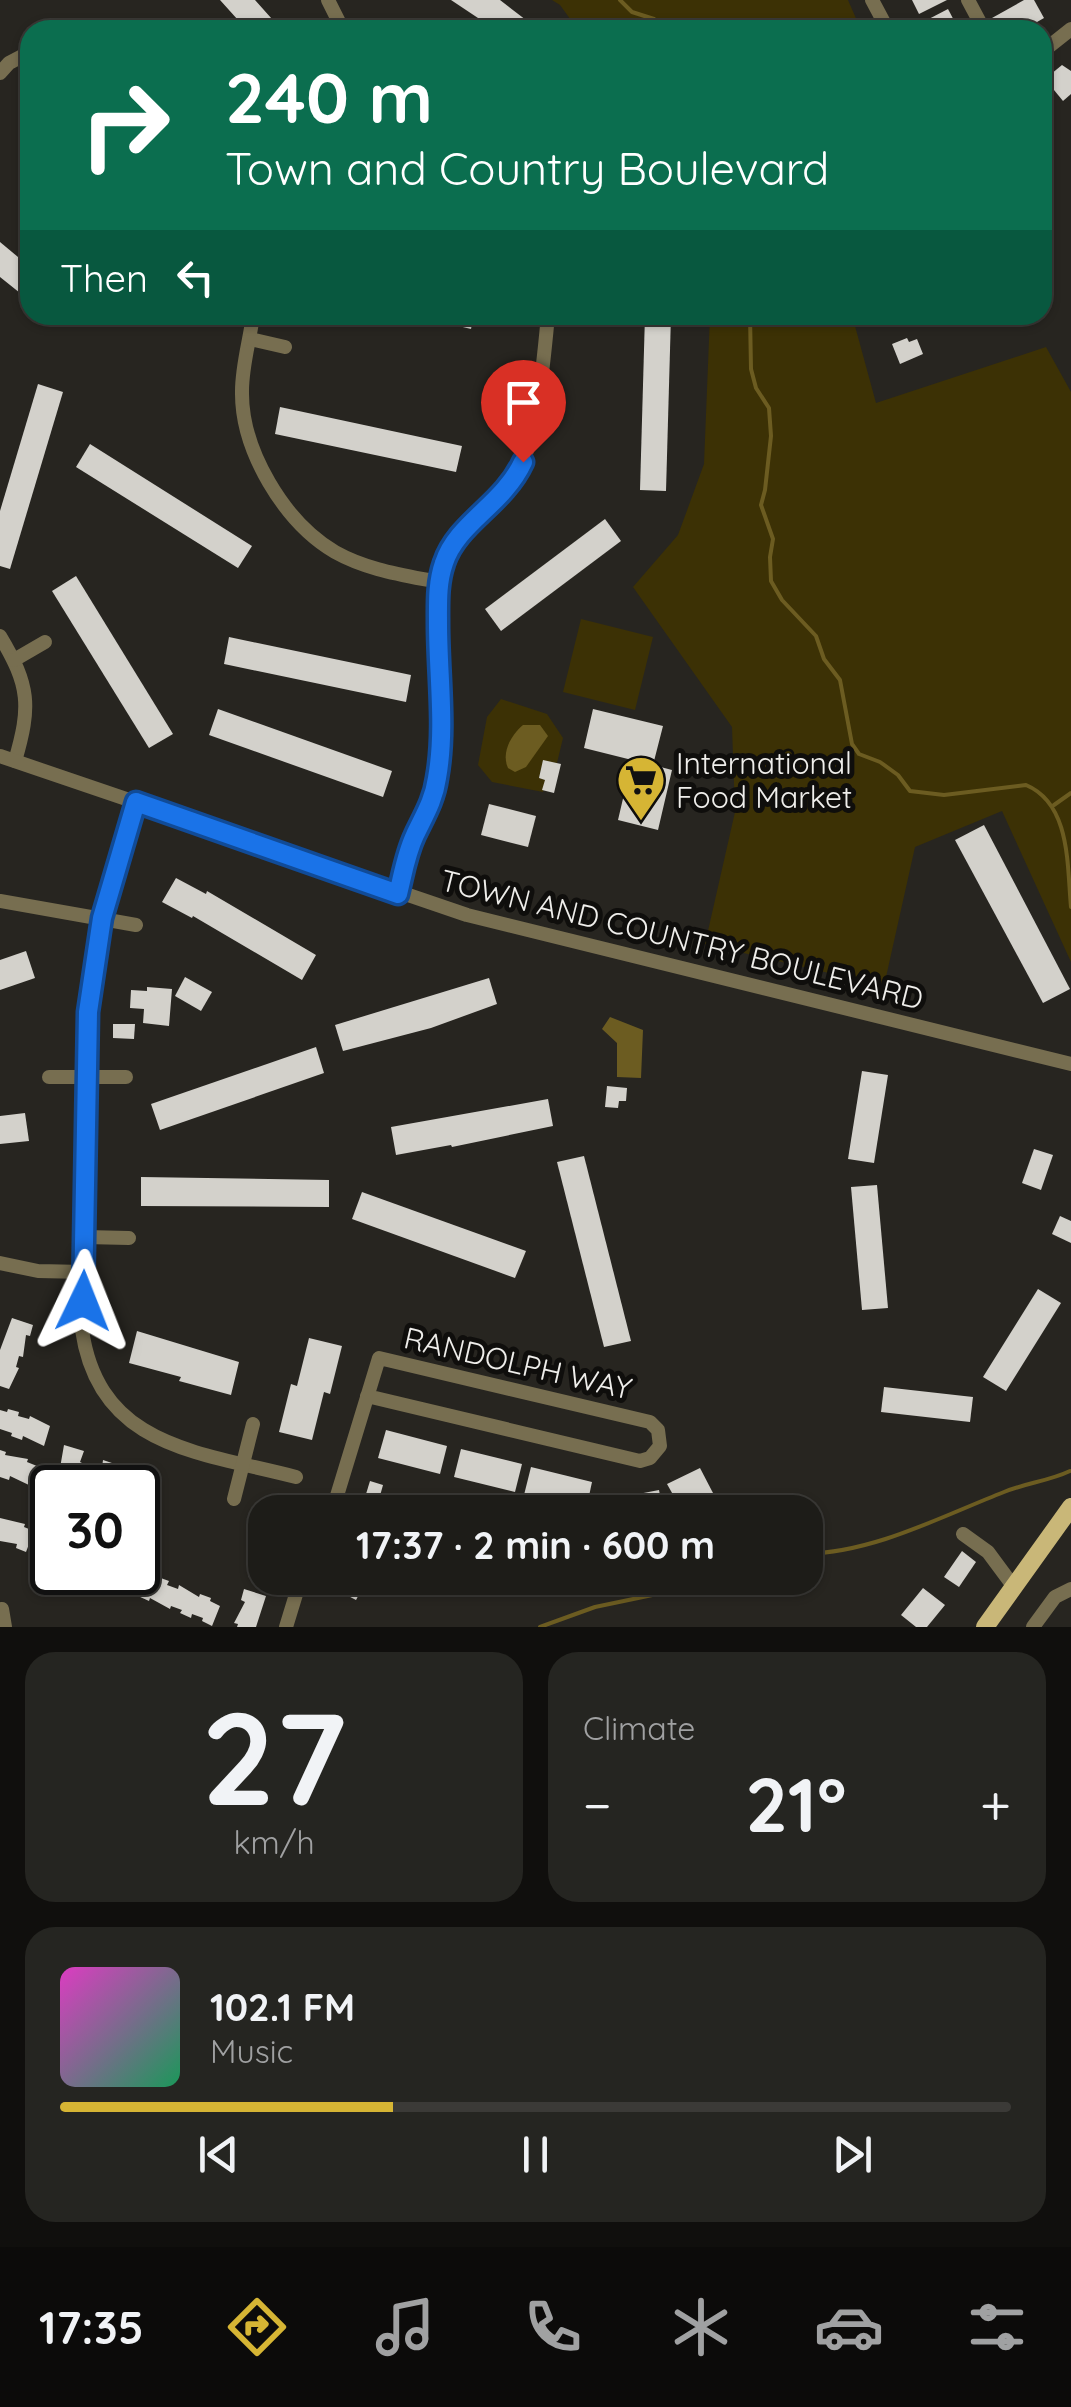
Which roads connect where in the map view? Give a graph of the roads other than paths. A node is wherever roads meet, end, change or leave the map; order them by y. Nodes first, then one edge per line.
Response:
1 (252, 325) edge
2 (547, 325) edge
3 (250, 339) junction
4 (285, 346) dead end
5 (438, 582) junction
6 (0, 636) edge
7 (45, 642) dead end
8 (14, 660) junction
9 (7, 758) edge
10 (136, 802) junction
11 (398, 894) junction
12 (0, 901) edge
13 (102, 918) junction
14 (136, 925) dead end
15 (1071, 1064) edge
16 (88, 1075) junction
17 (49, 1077) dead end
18 (126, 1077) dead end
19 (85, 1237) junction
20 (128, 1238) dead end
21 (0, 1264) edge
22 (84, 1272) junction
23 (368, 1396) junction
24 (254, 1424) dead end
25 (244, 1463) junction
26 (296, 1477) dead end
27 (337, 1495) edge
28 (234, 1499) dead end
29 (1071, 1508) edge
30 (963, 1534) dead end
31 (1014, 1586) junction
32 (1071, 1590) edge
33 (296, 1595) edge
34 (2, 1608) edge
35 (5, 1627) edge
36 (286, 1627) edge
37 (985, 1627) edge
38 (1033, 1627) edge

1 - 3 street
2 - 5 street
3 - 4 street
3 - 5 street
5 - 11 street
6 - 8 street
7 - 8 street
8 - 9 street
9 - 10 street, TOWN AND COUNTRY BOULEVARD
10 - 11 street, TOWN AND COUNTRY BOULEVARD
10 - 13 street
11 - 15 street, TOWN AND COUNTRY BOULEVARD
12 - 13 street
13 - 14 street
13 - 16 street
16 - 17 street
16 - 18 street
16 - 19 street
19 - 20 street
19 - 22 street
21 - 22 street
22 - 25 street
23 - 23 street, RANDOLPH WAY
23 - 27 street, RANDOLPH WAY
24 - 25 street
25 - 26 street
25 - 28 street
29 - 31 main road
30 - 31 street
31 - 37 main road
32 - 38 street
33 - 36 street
34 - 35 street

